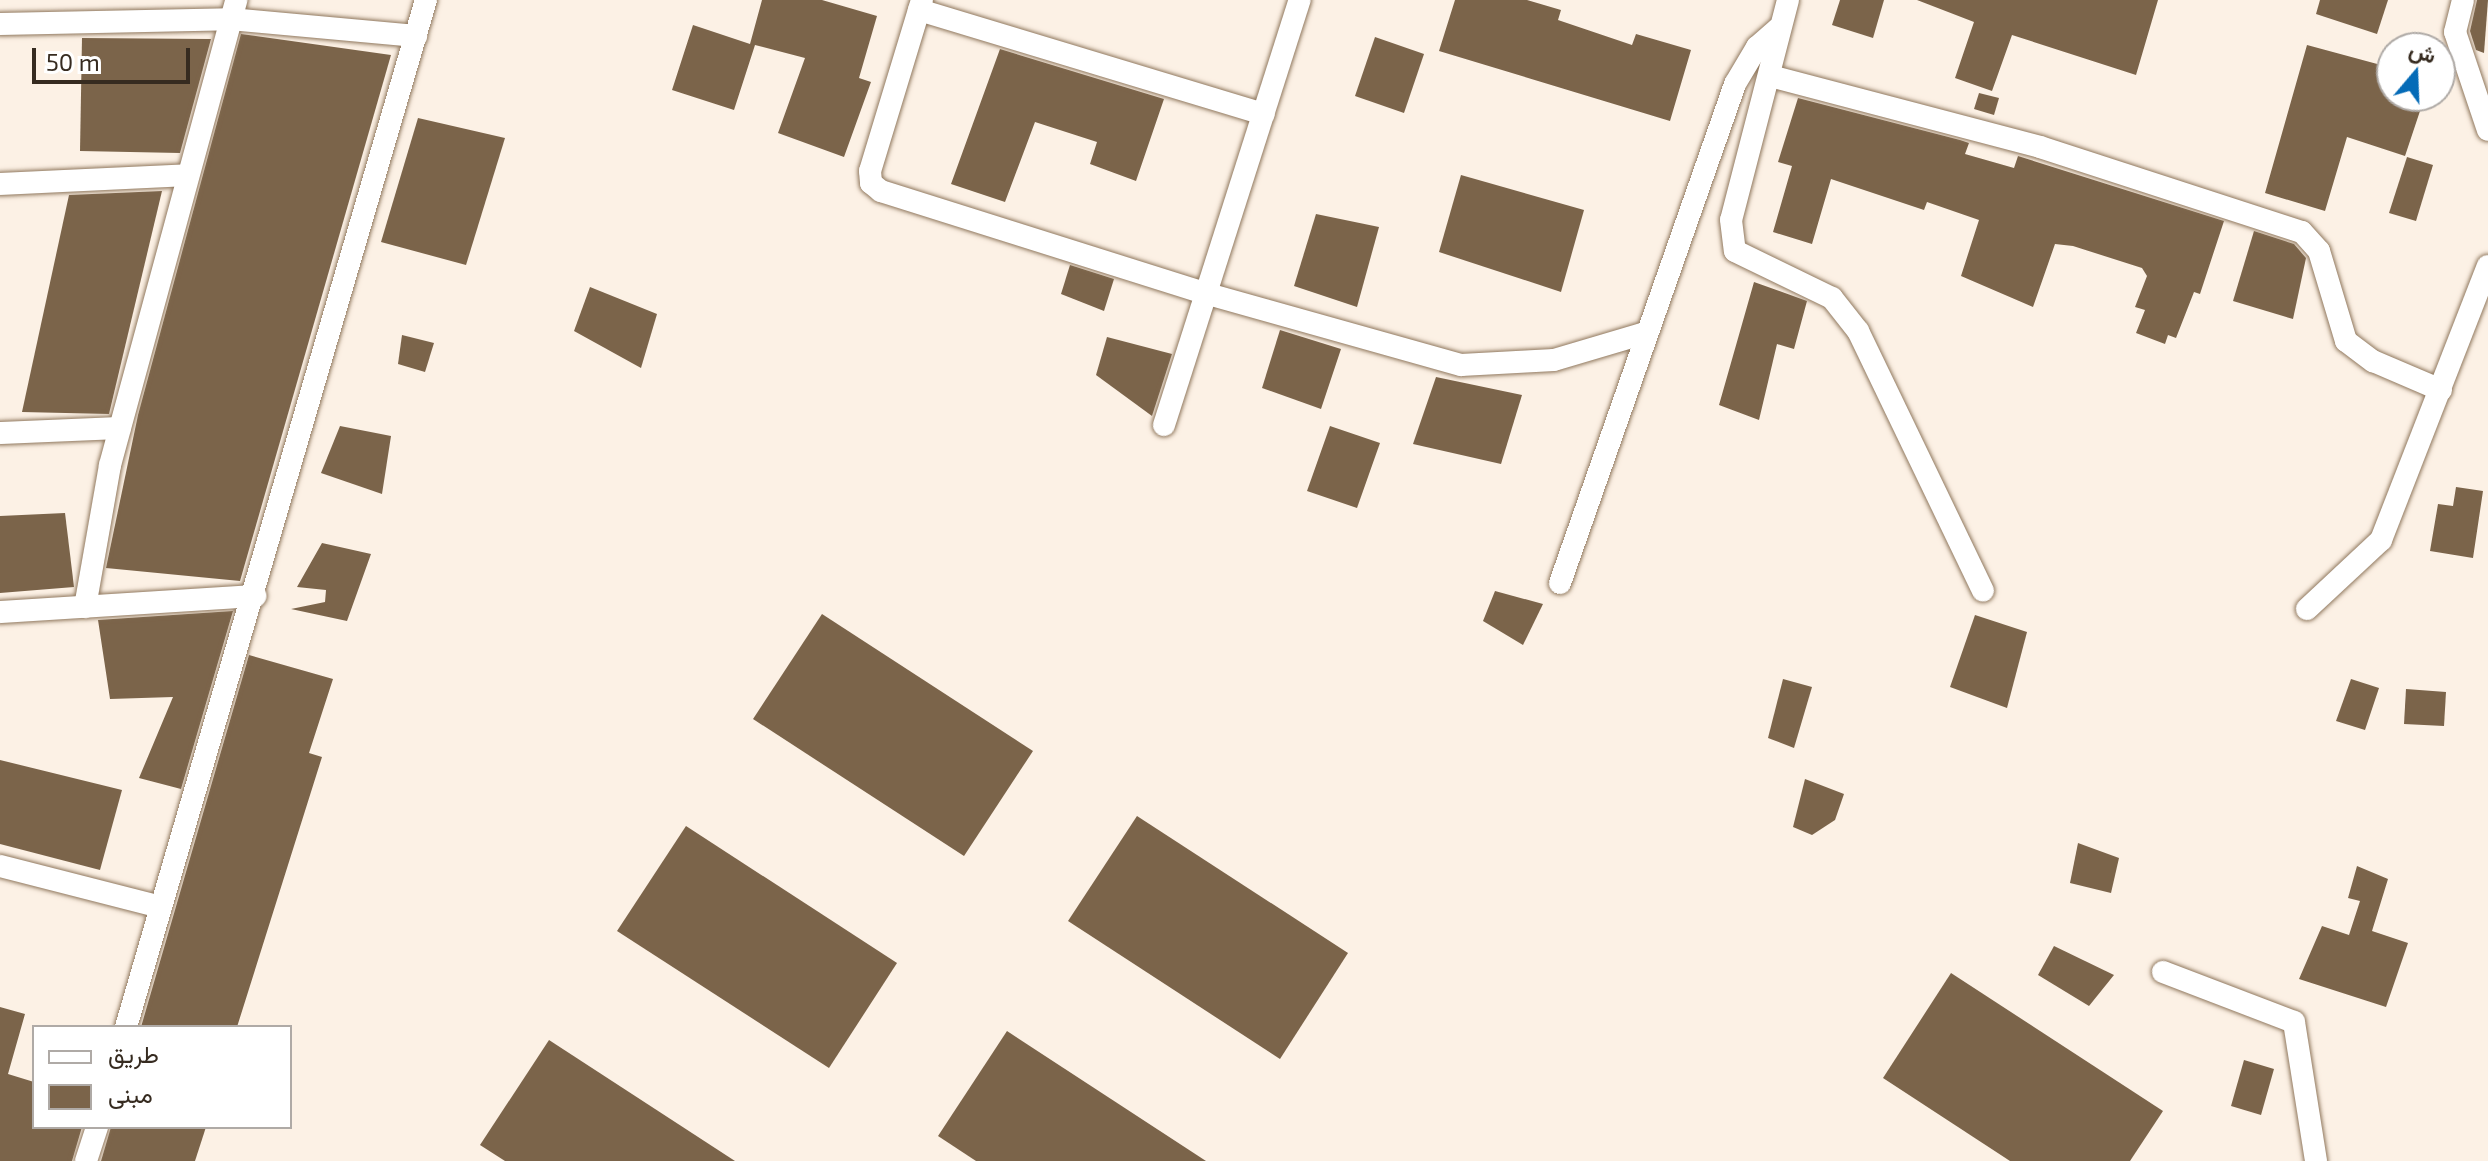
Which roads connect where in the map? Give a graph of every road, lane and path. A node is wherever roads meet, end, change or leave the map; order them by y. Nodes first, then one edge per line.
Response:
1 (38, 0) edge
2 (426, 0) edge
3 (1300, 0) edge
4 (1788, 0) edge
5 (2463, 0) edge
6 (920, 5) edge
7 (233, 10) edge
8 (31, 22) junction
9 (0, 24) edge
10 (1778, 29) junction
11 (416, 36) junction
12 (1770, 76) junction
13 (1264, 114) junction
14 (2488, 130) edge
15 (188, 175) junction
16 (0, 184) edge
17 (2488, 266) edge
18 (1208, 294) junction
19 (1645, 333) junction
20 (2441, 390) junction
21 (1164, 425) dead end
22 (120, 428) junction
23 (0, 433) edge
24 (1560, 583) dead end
25 (1983, 591) dead end
26 (255, 596) junction
27 (85, 607) junction
28 (2307, 609) dead end
29 (0, 612) edge
30 (0, 866) edge
31 (161, 907) junction
32 (2163, 972) dead end
33 (127, 1025) edge
34 (96, 1129) edge
35 (86, 1161) edge
36 (2316, 1161) edge

1 - 8 street
2 - 11 street
3 - 13 street
4 - 10 street
5 - 14 street
6 - 13 street
6 - 18 street
7 - 8 street
7 - 11 street
7 - 15 street
8 - 9 street
10 - 12 street
10 - 19 street
11 - 26 street
12 - 20 street
12 - 25 street
13 - 18 street
15 - 16 street
15 - 22 street
17 - 20 street
18 - 19 street
18 - 21 street
19 - 24 street
20 - 28 street
22 - 23 street
22 - 27 street
26 - 27 street
26 - 31 street
27 - 29 street
30 - 31 street
31 - 33 street
32 - 36 street
34 - 35 street

